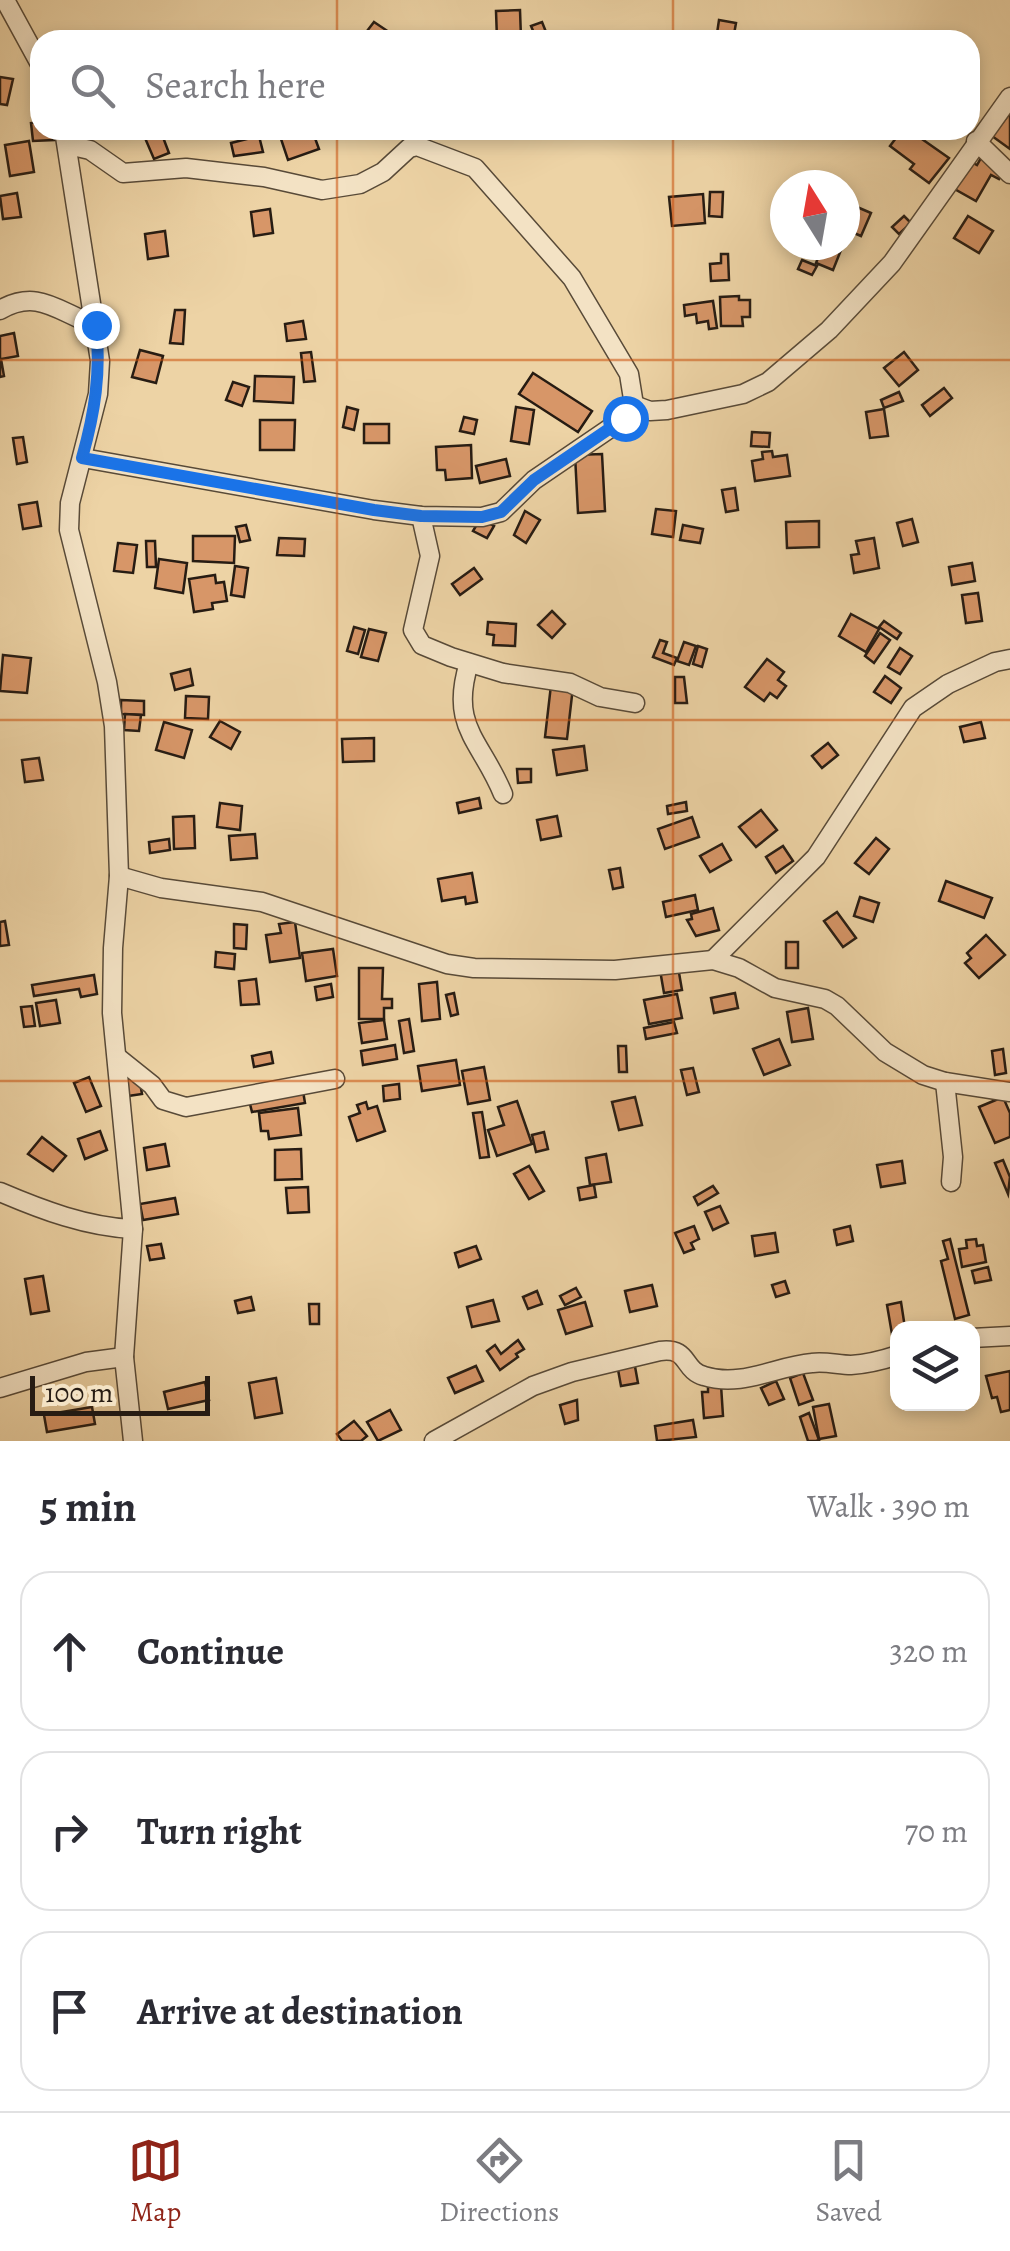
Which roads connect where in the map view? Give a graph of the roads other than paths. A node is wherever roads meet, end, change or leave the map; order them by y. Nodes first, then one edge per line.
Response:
1 (5, 0) edge
2 (0, 25) edge
3 (22, 30) junction
4 (30, 45) edge
5 (1010, 97) edge
6 (980, 136) edge
7 (66, 140) edge
8 (70, 140) edge
9 (976, 141) joint
10 (1010, 174) edge
11 (0, 310) edge
12 (96, 325) junction
13 (634, 404) junction
14 (82, 458) junction
15 (421, 516) junction
16 (1010, 659) edge
17 (468, 663) junction
18 (636, 703) dead end
19 (503, 794) dead end
20 (119, 876) junction
21 (714, 960) junction
22 (117, 1057) junction
23 (336, 1079) dead end
24 (945, 1082) junction
25 (1010, 1092) edge
26 (951, 1182) dead end
27 (0, 1192) edge
28 (134, 1229) junction
29 (1010, 1336) edge
30 (980, 1338) edge
31 (890, 1357) edge
32 (124, 1358) junction
33 (0, 1388) edge
34 (133, 1441) edge
35 (434, 1441) edge

1 - 3 street
2 - 3 street
3 - 4 street
5 - 6 street
7 - 12 street
8 - 13 street
9 - 10 street
9 - 13 street
11 - 12 street
12 - 14 street
13 - 15 street
14 - 15 street
14 - 20 street
15 - 17 street
16 - 21 street
17 - 18 street
17 - 19 street
20 - 21 street
20 - 22 street
21 - 24 street
22 - 23 street
22 - 28 street
24 - 25 street
24 - 26 street
27 - 28 street
28 - 32 street
29 - 30 street
31 - 35 street
32 - 33 street
32 - 34 street

